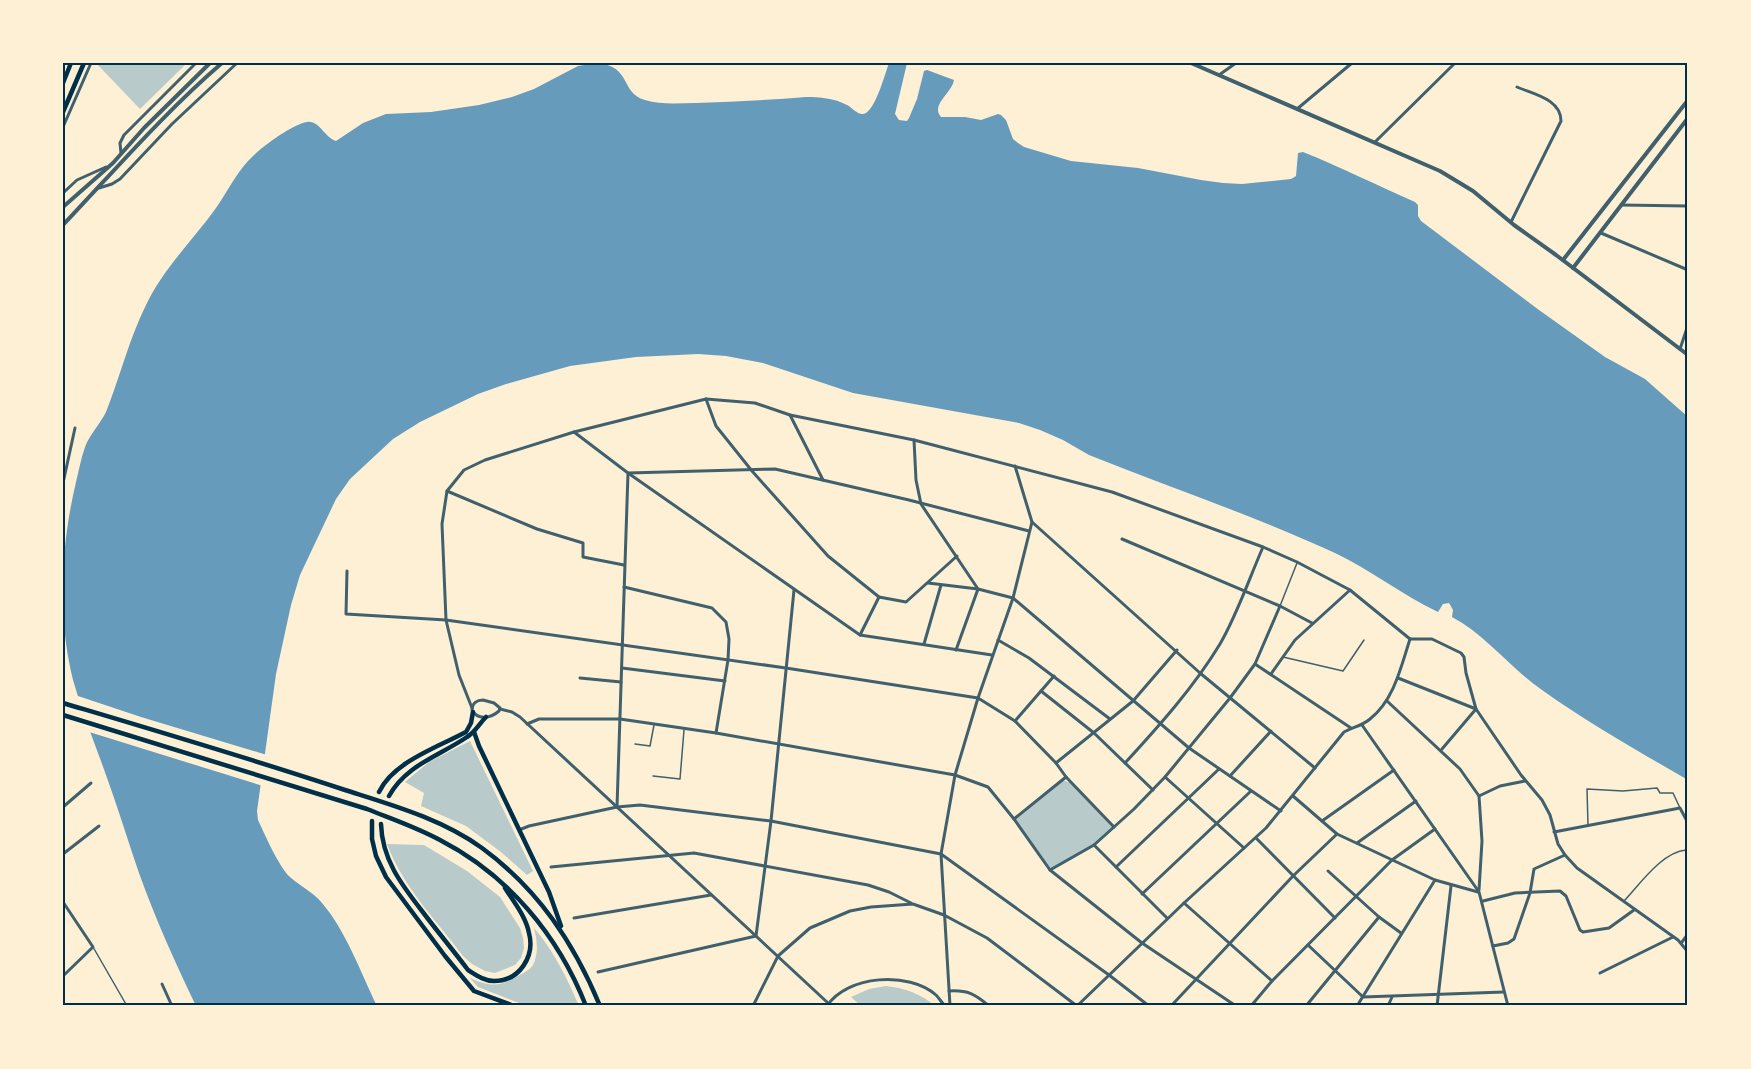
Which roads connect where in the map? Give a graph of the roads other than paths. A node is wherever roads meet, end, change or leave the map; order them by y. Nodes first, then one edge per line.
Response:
1 (71, 63) edge
2 (84, 63) edge
3 (91, 63) edge
4 (196, 63) edge
5 (210, 63) edge
6 (222, 63) edge
7 (237, 63) edge
8 (1191, 63) edge
9 (1236, 63) edge
10 (1352, 63) edge
11 (1455, 63) edge
12 (1219, 75) junction
13 (63, 83) edge
14 (1517, 87) dead end
15 (1688, 100) edge
16 (1297, 109) junction
17 (63, 112) edge
18 (1688, 118) edge
19 (63, 128) edge
20 (144, 128) junction
21 (149, 133) junction
22 (1375, 142) junction
23 (121, 153) junction
24 (129, 155) junction
25 (136, 162) junction
26 (113, 163) junction
27 (93, 182) junction
28 (99, 188) junction
29 (63, 193) edge
30 (1621, 205) junction
31 (1688, 206) edge
32 (63, 207) edge
33 (1511, 222) junction
34 (63, 225) edge
35 (1601, 233) junction
36 (1563, 260) junction
37 (1573, 268) junction
38 (1688, 270) edge
39 (1688, 325) edge
40 (1680, 349) junction
41 (1688, 355) edge
42 (706, 399) junction
43 (790, 415) junction
44 (75, 428) dead end
45 (574, 432) junction
46 (914, 440) junction
47 (1015, 466) junction
48 (752, 471) junction
49 (628, 473) junction
50 (823, 480) junction
51 (63, 483) edge
52 (447, 491) junction
53 (921, 504) junction
54 (1032, 522) junction
55 (1029, 531) junction
56 (1122, 540) dead end
57 (1263, 547) junction
58 (957, 555) junction
59 (1297, 562) junction
60 (625, 565) junction
61 (347, 571) dead end
62 (928, 583) junction
63 (941, 585) junction
64 (624, 587) junction
65 (978, 589) junction
66 (794, 590) junction
67 (1350, 590) junction
68 (1244, 591) junction
69 (879, 597) junction
70 (1012, 598) junction
71 (1280, 606) junction
72 (446, 620) junction
73 (1312, 623) junction
74 (860, 635) junction
75 (1410, 639) junction
76 (998, 640) junction
77 (1364, 640) dead end
78 (622, 644) junction
79 (924, 645) junction
80 (956, 650) junction
81 (1177, 650) junction
82 (992, 655) junction
83 (1282, 657) junction
84 (728, 660) junction
85 (1255, 664) junction
86 (622, 668) junction
87 (786, 668) junction
88 (1200, 673) junction
89 (1271, 674) junction
90 (1054, 676) junction
91 (580, 678) dead end
92 (1398, 678) junction
93 (725, 681) junction
94 (621, 682) junction
95 (1041, 691) junction
96 (466, 692) junction
97 (978, 698) junction
98 (1230, 698) junction
99 (1387, 700) junction
100 (479, 701) junction
101 (1132, 701) junction
102 (63, 703) edge
103 (500, 709) junction
104 (1476, 709) junction
105 (472, 710) junction
106 (63, 715) edge
107 (486, 717) junction
108 (620, 719) junction
109 (1110, 719) junction
110 (1015, 721) junction
111 (527, 724) junction
112 (655, 724) junction
113 (1161, 724) junction
114 (1362, 725) junction
115 (1352, 728) junction
116 (684, 729) junction
117 (1271, 731) junction
118 (474, 732) junction
119 (716, 733) junction
120 (1094, 733) junction
121 (635, 744) dead end
122 (778, 745) junction
123 (1189, 748) junction
124 (1441, 750) junction
125 (1056, 763) junction
126 (1125, 763) junction
127 (1315, 768) junction
128 (1219, 769) junction
129 (1394, 770) junction
130 (956, 775) junction
131 (653, 776) dead end
132 (1066, 777) junction
133 (1165, 777) junction
134 (1230, 777) junction
135 (1525, 781) junction
136 (91, 783) dead end
137 (1153, 790) junction
138 (1251, 791) junction
139 (379, 792) dead end
140 (389, 796) dead end
141 (1293, 796) junction
142 (1479, 796) junction
143 (1188, 798) junction
144 (1416, 801) junction
145 (63, 807) edge
146 (617, 807) junction
147 (1680, 808) junction
148 (1281, 811) junction
149 (1014, 819) junction
150 (372, 821) dead end
151 (771, 821) junction
152 (1322, 821) junction
153 (1216, 823) junction
154 (1688, 823) edge
155 (381, 824) dead end
156 (99, 825) dead end
157 (1588, 826) junction
158 (1114, 827) junction
159 (1435, 829) junction
160 (519, 830) junction
161 (1554, 832) junction
162 (1337, 834) junction
163 (1256, 838) junction
164 (1357, 843) junction
165 (1094, 845) junction
166 (1244, 848) junction
167 (1686, 850) dead end
168 (63, 854) edge
169 (941, 854) junction
170 (669, 855) junction
171 (1565, 855) junction
172 (1392, 860) junction
173 (765, 866) junction
174 (551, 867) dead end
175 (1116, 867) junction
176 (1050, 870) junction
177 (1328, 871) dead end
178 (1293, 876) junction
179 (1435, 880) junction
180 (500, 881) junction
181 (1452, 885) junction
182 (1479, 892) junction
183 (1530, 893) junction
184 (1142, 894) junction
185 (713, 895) junction
186 (1356, 896) junction
187 (63, 902) edge
188 (1483, 902) junction
189 (1623, 902) junction
190 (1184, 903) junction
191 (913, 904) junction
192 (1634, 910) junction
193 (944, 915) junction
194 (1379, 917) junction
195 (574, 918) dead end
196 (1335, 918) junction
197 (1167, 919) junction
198 (563, 932) junction
199 (1401, 933) junction
200 (1688, 934) edge
201 (756, 936) junction
202 (1673, 937) junction
203 (1142, 943) junction
204 (1681, 943) junction
205 (1231, 944) junction
206 (1308, 945) junction
207 (1493, 945) junction
208 (93, 947) junction
209 (1688, 952) edge
210 (778, 956) junction
211 (1335, 970) junction
212 (598, 972) dead end
213 (1600, 973) dead end
214 (1109, 975) junction
215 (63, 976) edge
216 (1196, 979) junction
217 (1272, 981) junction
218 (162, 984) dead end
219 (949, 991) junction
220 (1504, 992) junction
221 (1438, 996) junction
222 (1363, 997) junction
223 (1392, 997) junction
224 (828, 1004) edge
225 (127, 1006) edge
226 (172, 1006) edge
227 (514, 1006) edge
228 (586, 1006) edge
229 (600, 1006) edge
230 (753, 1006) edge
231 (945, 1006) edge
232 (951, 1006) edge
233 (989, 1006) edge
234 (1077, 1006) edge
235 (1149, 1006) edge
236 (1171, 1006) edge
237 (1236, 1006) edge
238 (1251, 1006) edge
239 (1306, 1006) edge
240 (1357, 1006) edge
241 (1388, 1006) edge
242 (1437, 1006) edge
243 (1508, 1006) edge

1 - 13 main road
2 - 17 main road
3 - 19 street
4 - 23 street
5 - 20 street
6 - 21 street
7 - 25 street
8 - 12 street
9 - 12 street
10 - 16 street
11 - 22 street
12 - 16 street
14 - 33 street
15 - 36 street
16 - 22 street
18 - 30 street
20 - 21 street
20 - 23 street
21 - 24 street
22 - 33 street
23 - 26 street
24 - 25 street
24 - 28 street
25 - 28 street
26 - 27 street
26 - 29 street
27 - 28 street
27 - 32 street
28 - 34 street
30 - 31 street
30 - 35 street
33 - 36 street
35 - 37 street
35 - 38 street
36 - 37 street
37 - 40 street
39 - 40 street
40 - 41 street
42 - 43 street
42 - 45 street
42 - 48 street
43 - 46 street
43 - 50 street
44 - 51 street
45 - 49 street
45 - 52 street
46 - 47 street
46 - 53 street
47 - 54 street
47 - 57 street
48 - 49 street
48 - 50 street
48 - 69 street
49 - 60 street
49 - 66 street
50 - 53 street
52 - 60 street
52 - 72 street
53 - 55 street
53 - 58 street
54 - 55 street
54 - 81 street
55 - 70 street
56 - 68 street
57 - 59 street
57 - 68 street
58 - 62 street
58 - 65 street
59 - 67 street
59 - 71 lane
60 - 64 street
61 - 72 street
62 - 63 street
62 - 69 street
63 - 65 street
63 - 79 street
64 - 78 street
64 - 84 street
65 - 70 street
65 - 80 street
66 - 74 street
66 - 87 street
67 - 73 street
67 - 75 street
68 - 71 street
68 - 88 street
69 - 74 street
70 - 76 street
70 - 101 street
71 - 73 street
71 - 85 street
72 - 78 street
72 - 96 street
73 - 83 street
74 - 79 street
75 - 92 street
75 - 104 street
76 - 82 street
76 - 90 street
77 - 83 lane
78 - 84 street
78 - 86 street
79 - 80 street
80 - 82 street
81 - 88 street
81 - 101 street
82 - 97 street
83 - 89 street
84 - 87 street
84 - 93 street
85 - 89 street
85 - 98 street
86 - 93 street
86 - 94 street
87 - 97 street
87 - 122 street
88 - 98 street
88 - 113 street
89 - 115 street
90 - 95 street
90 - 109 street
91 - 94 street
92 - 99 street
92 - 104 street
93 - 119 street
94 - 108 street
95 - 110 street
95 - 120 street
96 - 100 street
96 - 105 street
97 - 110 street
97 - 130 street
98 - 117 street
98 - 123 street
99 - 114 street
99 - 124 street
100 - 103 street
100 - 105 street
101 - 109 street
101 - 113 street
102 - 198 main road
103 - 107 street
103 - 111 street
104 - 124 street
104 - 135 street
105 - 107 street
105 - 139 main road
106 - 180 main road
107 - 118 main road
108 - 111 street
108 - 112 street
108 - 146 street
109 - 120 street
110 - 125 street
111 - 146 street
112 - 116 street
112 - 121 lane
113 - 123 street
113 - 126 street
114 - 115 street
114 - 129 street
115 - 127 street
116 - 119 street
116 - 131 lane
117 - 127 street
117 - 134 street
118 - 140 main road
118 - 160 main road
119 - 122 street
120 - 125 street
120 - 126 street
122 - 130 street
122 - 151 street
123 - 128 street
123 - 133 street
124 - 142 street
125 - 132 street
126 - 137 street
127 - 141 street
128 - 134 street
128 - 143 street
129 - 144 street
129 - 152 street
130 - 149 street
130 - 169 street
132 - 149 street
132 - 158 street
133 - 137 street
133 - 143 street
134 - 138 street
135 - 142 street
135 - 161 street
136 - 145 street
137 - 158 street
138 - 148 street
138 - 153 street
141 - 148 street
141 - 152 street
142 - 182 street
143 - 153 street
143 - 175 street
144 - 159 street
144 - 164 street
146 - 151 street
146 - 160 street
146 - 170 street
147 - 154 street
147 - 157 street
147 - 157 lane
148 - 163 street
149 - 176 street
150 - 227 main road
151 - 169 street
151 - 173 street
152 - 162 street
153 - 166 street
153 - 184 street
155 - 180 main road
156 - 168 street
157 - 161 street
158 - 165 street
159 - 172 street
159 - 182 street
160 - 198 main road
161 - 171 street
162 - 164 street
162 - 178 street
163 - 166 street
163 - 178 street
164 - 172 street
165 - 175 street
165 - 176 street
166 - 190 street
167 - 189 lane
169 - 193 street
169 - 214 street
170 - 173 street
170 - 174 street
170 - 185 street
171 - 183 street
171 - 189 street
172 - 179 street
172 - 186 street
173 - 191 street
173 - 201 street
175 - 184 street
176 - 203 street
177 - 186 street
178 - 196 street
178 - 205 street
179 - 181 street
179 - 199 street
180 - 228 main road
181 - 182 street
181 - 221 street
182 - 188 street
183 - 188 street
183 - 192 street
183 - 207 street
184 - 197 street
185 - 195 street
185 - 201 street
186 - 194 street
186 - 196 street
187 - 208 street
188 - 207 street
189 - 192 street
190 - 197 street
190 - 205 street
191 - 193 street
191 - 210 street
192 - 202 street
193 - 219 street
193 - 234 street
194 - 199 street
194 - 211 street
196 - 206 street
197 - 203 street
198 - 229 main road
199 - 222 street
200 - 204 street
201 - 210 street
201 - 212 street
202 - 204 street
202 - 213 street
203 - 214 street
203 - 216 street
204 - 209 street
205 - 216 street
205 - 217 street
206 - 211 street
206 - 217 street
207 - 220 street
208 - 215 street
208 - 225 lane
210 - 224 street
210 - 230 street
211 - 222 street
211 - 239 street
214 - 234 street
214 - 235 street
216 - 236 street
216 - 237 street
217 - 238 street
218 - 226 street
219 - 232 street
219 - 233 street
220 - 221 street
220 - 243 street
221 - 223 street
221 - 242 street
222 - 223 street
222 - 240 street
223 - 241 street
224 - 231 street

